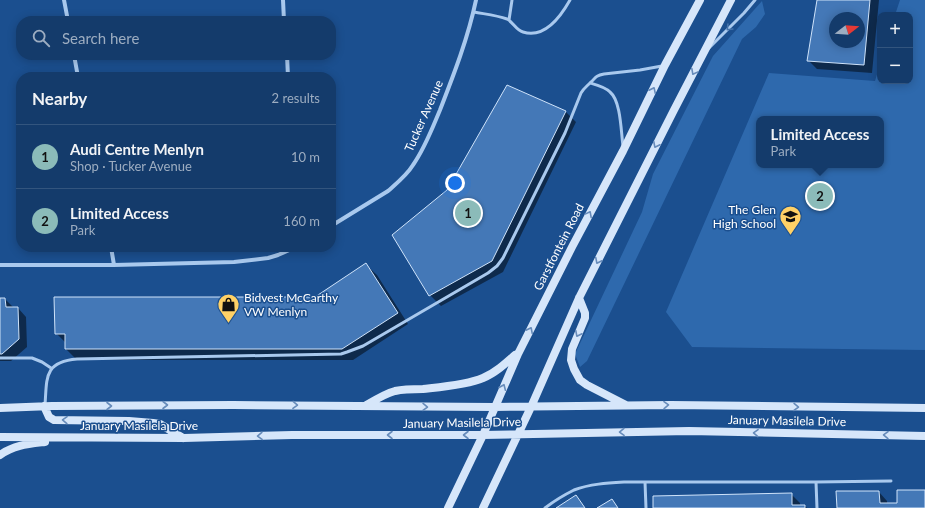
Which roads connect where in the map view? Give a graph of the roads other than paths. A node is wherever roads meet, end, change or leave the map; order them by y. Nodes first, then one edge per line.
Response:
1 (64, 0) edge
2 (283, 0) edge
3 (476, 0) edge
4 (512, 0) edge
5 (570, 0) edge
6 (700, 0) edge
7 (731, 0) edge
8 (755, 0) edge
9 (474, 12) junction
10 (67, 16) edge
11 (284, 16) edge
12 (509, 20) junction
13 (703, 54) junction
14 (75, 60) edge
15 (287, 60) edge
16 (665, 65) junction
17 (77, 72) edge
18 (288, 72) edge
19 (590, 83) junction
20 (623, 151) junction
21 (336, 223) edge
22 (112, 252) edge
23 (285, 252) edge
24 (0, 265) edge
25 (114, 265) junction
26 (579, 298) junction
27 (518, 354) junction
28 (0, 358) edge
29 (51, 368) junction
30 (44, 406) junction
31 (364, 406) junction
32 (627, 406) junction
33 (494, 407) junction
34 (531, 407) junction
35 (879, 407) junction
36 (0, 408) edge
37 (925, 408) edge
38 (925, 413) edge
39 (518, 434) junction
40 (483, 435) junction
41 (925, 436) edge
42 (0, 437) edge
43 (75, 438) junction
44 (184, 438) junction
45 (0, 455) edge
46 (891, 481) dead end
47 (645, 482) junction
48 (816, 482) junction
49 (448, 508) edge
50 (483, 508) edge
51 (545, 508) edge
52 (646, 508) edge
53 (817, 508) edge

1 - 10 street
2 - 11 street
3 - 9 street, Tucker Avenue
4 - 12 lane
5 - 12 lane
6 - 16 main road, Garstfontein Road
7 - 13 main road
8 -> 13 lane
9 - 12 lane
9 - 21 street, Tucker Avenue
13 -> 26 main road
14 - 17 street
15 - 18 street
16 - 19 lane
20 -> 16 main road, Garstfontein Road
19 - 20 lane
19 - 29 lane
27 -> 20 main road, Garstfontein Road
22 - 25 street
23 - 25 street
24 - 25 street
26 -> 32 main road
26 - 34 main road
27 - 31 main road
33 -> 27 main road, Garstfontein Road
28 - 29 lane
29 - 30 lane
30 -> 31 main road, January Masilela Drive
30 - 36 main road, January Masilela Drive
44 -> 30 main road
31 -> 33 main road, January Masilela Drive
32 - 34 main road, January Masilela Drive
32 -> 35 main road, January Masilela Drive
33 - 34 main road, January Masilela Drive
33 - 40 main road, Garstfontein Road
34 - 39 main road
35 - 37 main road, January Masilela Drive
35 - 38 main road
39 - 40 main road, January Masilela Drive
41 -> 39 main road, January Masilela Drive
39 - 50 main road
40 -> 44 main road, January Masilela Drive
40 - 49 main road, Garstfontein Road
42 - 43 main road, January Masilela Drive
43 - 44 main road, January Masilela Drive
43 - 45 main road
46 - 48 lane
47 - 48 lane
47 - 51 lane
47 - 52 lane
48 - 53 lane

